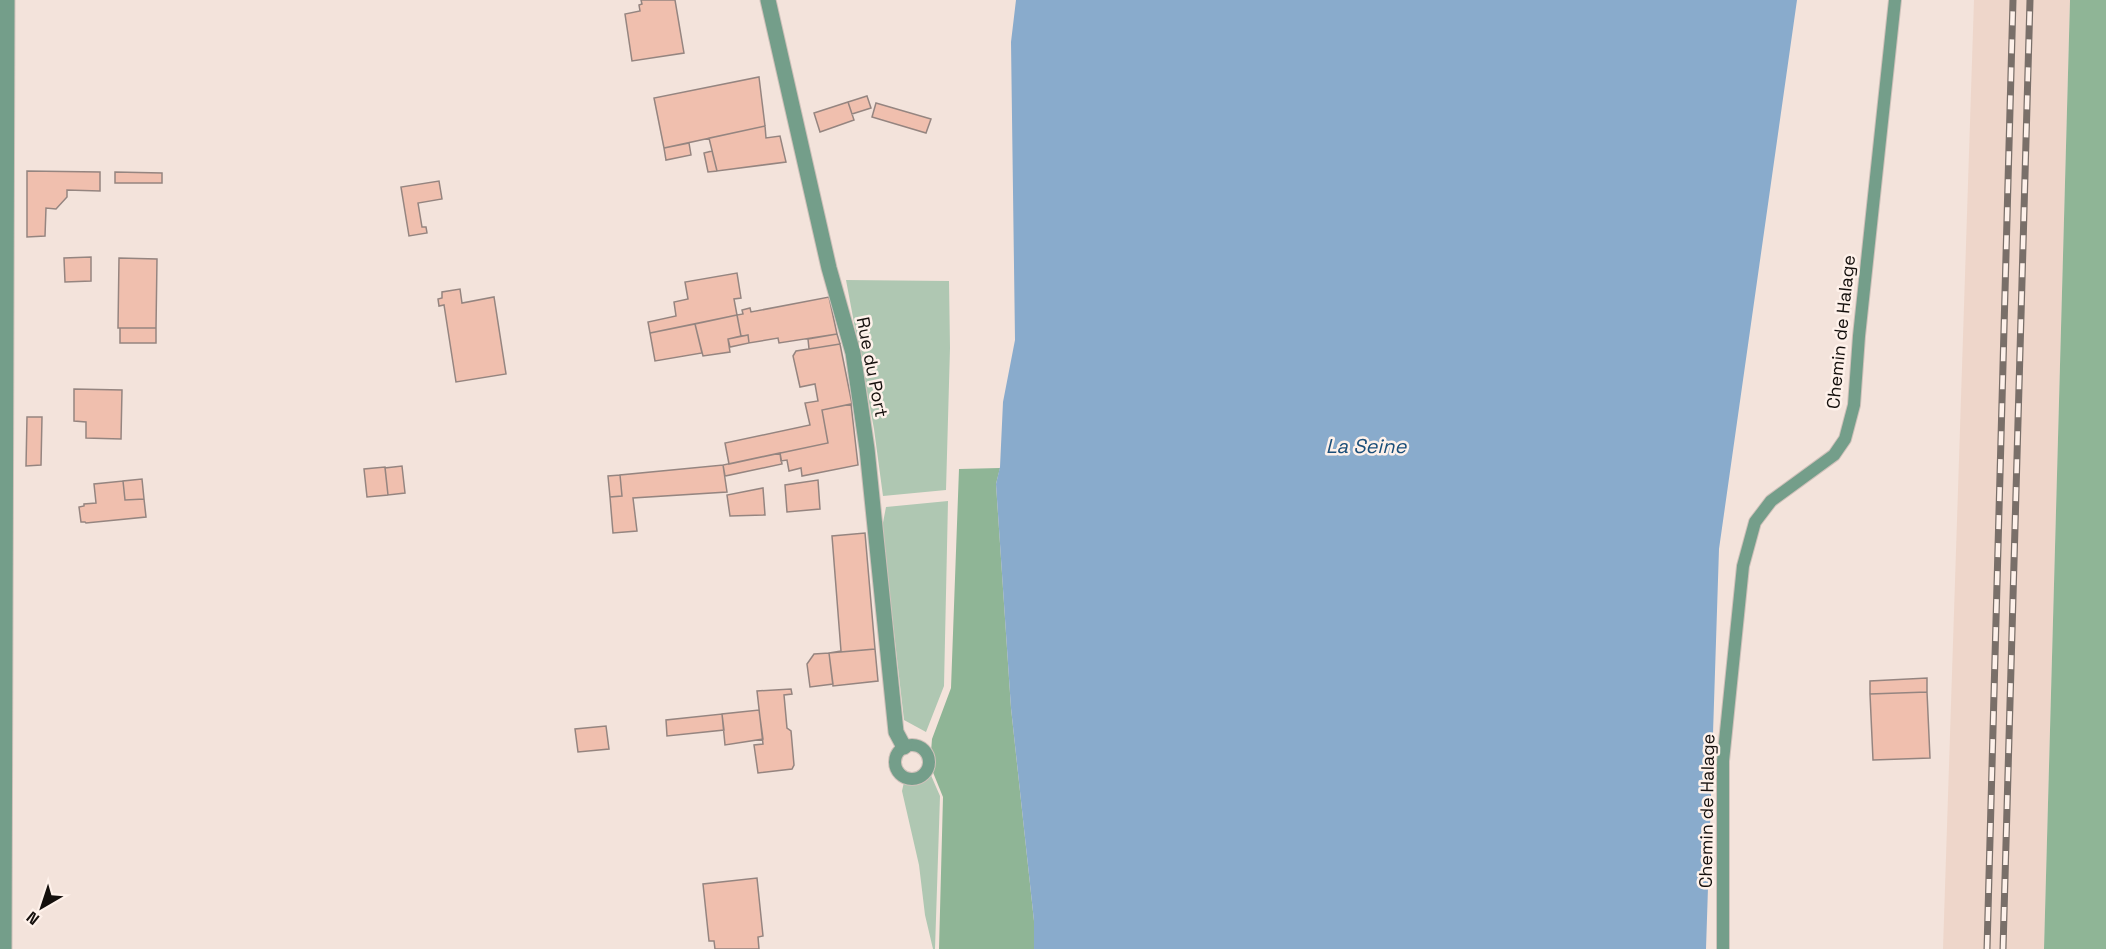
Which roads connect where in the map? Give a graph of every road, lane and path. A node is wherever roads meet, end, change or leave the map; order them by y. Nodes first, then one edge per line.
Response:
1 (7, 0) edge
2 (768, 0) edge
3 (1895, 0) edge
4 (3, 727) edge
5 (904, 747) dead end
6 (2, 898) edge
7 (4, 949) edge
8 (1723, 949) edge

1 - 4 street
2 - 5 street, Rue du Port
3 - 8 lane, Chemin de Halage
4 - 6 street
6 - 7 street

